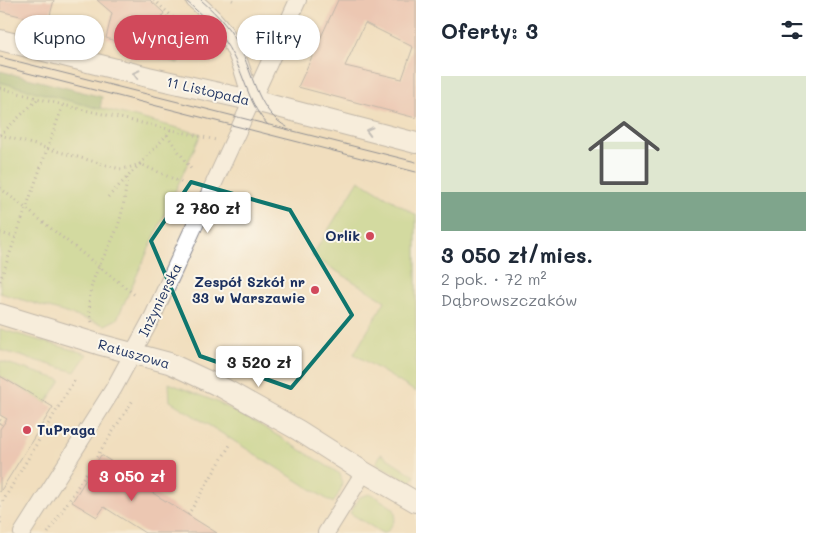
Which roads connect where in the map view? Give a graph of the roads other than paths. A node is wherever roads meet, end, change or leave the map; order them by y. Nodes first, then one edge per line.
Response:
1 (194, 0) edge
2 (298, 0) edge
3 (0, 40) edge
4 (252, 101) junction
5 (416, 143) edge
6 (0, 314) edge
7 (133, 353) junction
8 (364, 472) junction
9 (416, 502) edge
10 (22, 533) edge
11 (326, 533) edge

1 - 4 street
2 - 4 street, Inżynierska
4 -> 3 street, 11 Listopada
5 -> 4 street, 11 Listopada
4 - 7 street, Inżynierska
6 - 7 street, Ratuszowa
7 - 8 street, Ratuszowa
7 - 10 street, Inżynierska
8 - 9 street, Ratuszowa
8 - 11 street

